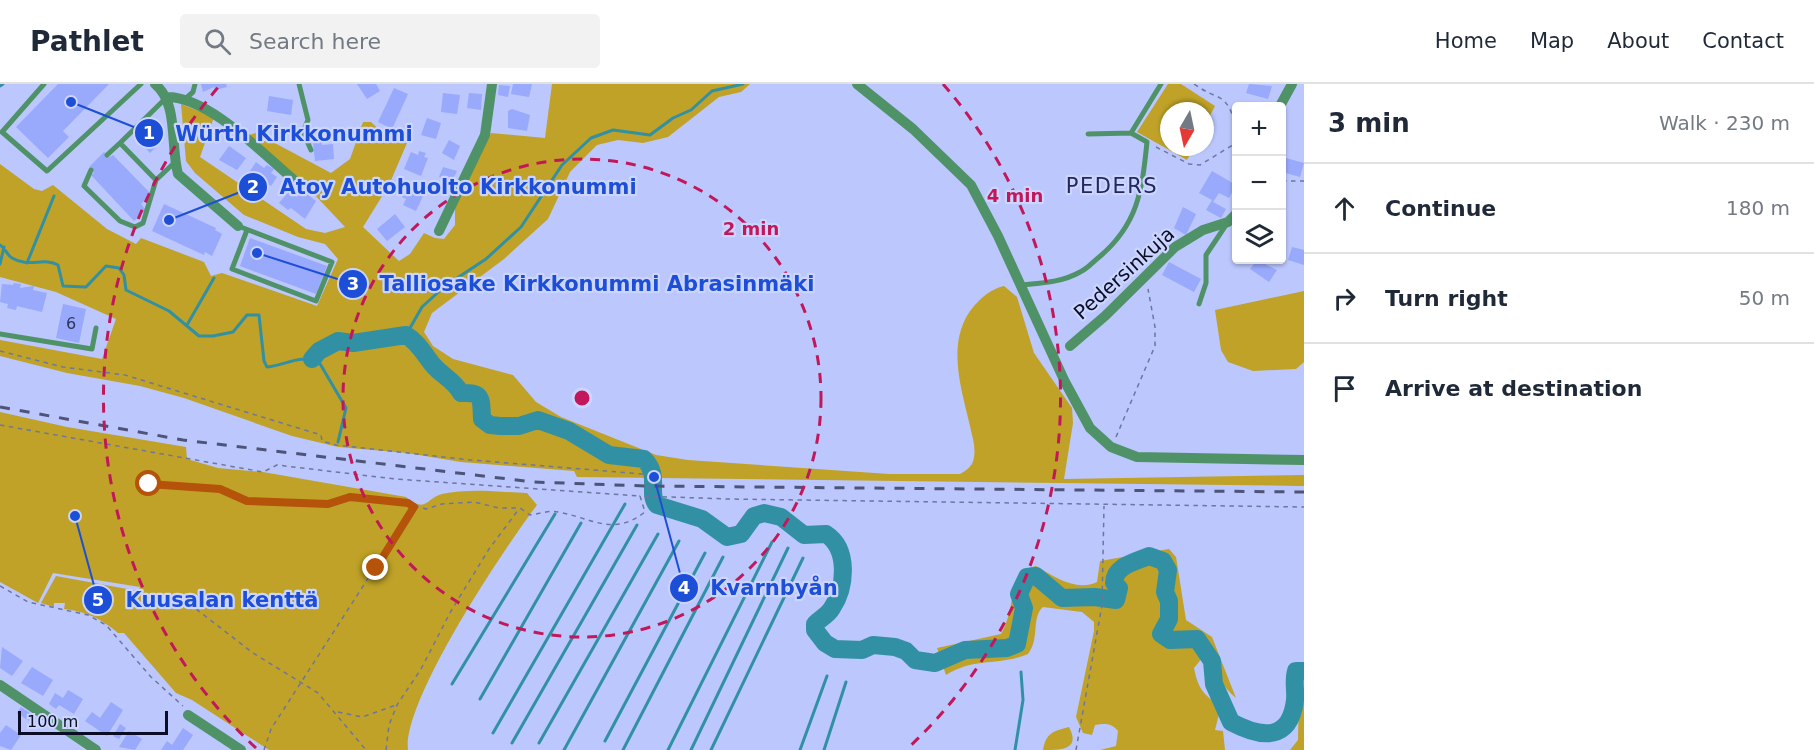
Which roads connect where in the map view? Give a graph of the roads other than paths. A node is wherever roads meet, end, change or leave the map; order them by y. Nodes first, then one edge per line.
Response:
1 (44, 84) edge
2 (130, 84) edge
3 (141, 84) edge
4 (155, 84) edge
5 (195, 84) edge
6 (299, 84) edge
7 (492, 84) edge
8 (857, 84) edge
9 (1161, 84) edge
10 (1292, 84) edge
11 (135, 90) junction
12 (167, 97) junction
13 (184, 100) junction
14 (1282, 102) edge
15 (1088, 134) dead end
16 (1131, 134) junction
17 (120, 143) junction
18 (311, 150) dead end
19 (107, 154) dead end
20 (175, 162) junction
21 (91, 170) dead end
22 (293, 179) dead end
23 (156, 180) junction
24 (1232, 218) edge
25 (242, 228) junction
26 (439, 231) dead end
27 (1022, 285) junction
28 (1200, 304) dead end
29 (96, 328) dead end
30 (0, 334) edge
31 (1070, 346) dead end
32 (1304, 460) edge
33 (0, 685) edge
34 (188, 712) road end
35 (96, 750) edge
36 (241, 750) edge

1 - 11 lane
2 - 11 lane
3 - 11 lane
4 - 12 street
5 - 13 lane
6 - 18 lane
7 - 26 street
8 - 27 street
9 - 16 lane
10 - 14 street
12 - 13 street
12 - 17 lane
12 - 20 street
13 - 22 street
15 - 16 lane
16 - 27 lane
17 - 19 lane
17 - 23 lane
20 - 23 lane
20 - 25 street
21 - 23 lane
24 - 28 lane
24 - 31 street, Pedersinkuja
25 - 25 lane
27 - 32 street
29 - 30 lane
33 - 35 street
34 - 36 street

